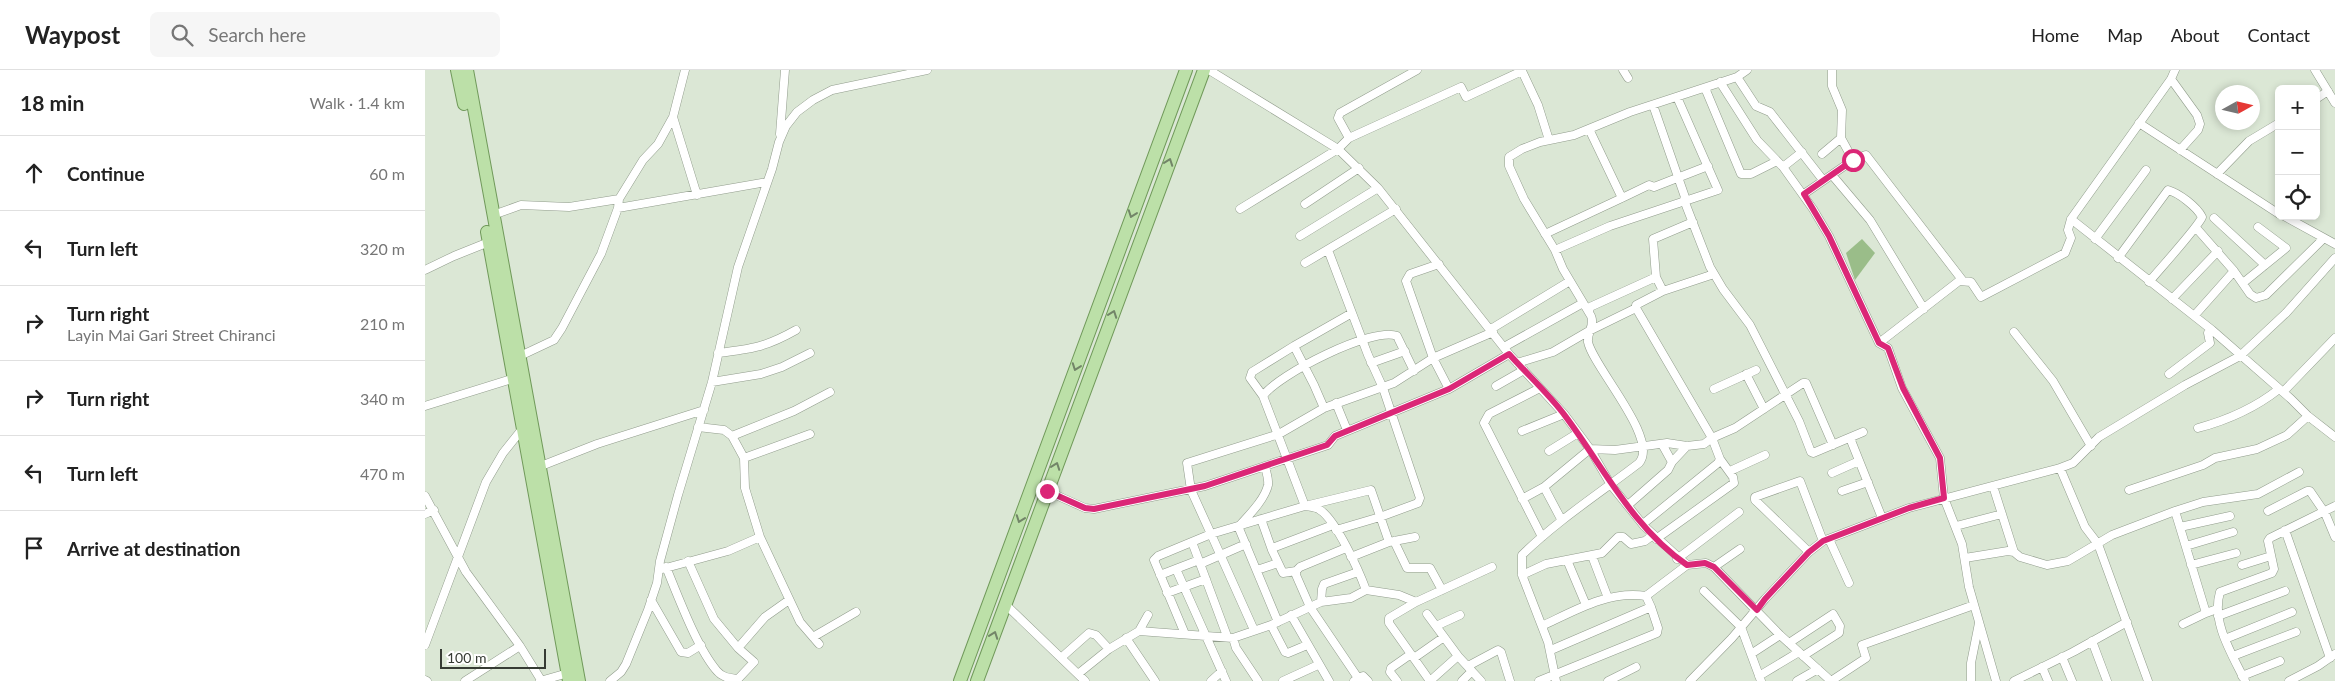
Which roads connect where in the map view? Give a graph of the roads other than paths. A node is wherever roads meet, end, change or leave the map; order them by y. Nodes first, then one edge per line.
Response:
1 (457, 70) edge
2 (467, 70) edge
3 (685, 70) edge
4 (785, 70) edge
5 (927, 70) edge
6 (1186, 70) edge
7 (1204, 70) edge
8 (1209, 70) edge
9 (1417, 70) edge
10 (1623, 70) edge
11 (1747, 70) edge
12 (1832, 70) edge
13 (2175, 70) edge
14 (2315, 70) edge
15 (1737, 76) junction
16 (1628, 78) dead end
17 (2171, 79) junction
18 (1720, 82) junction
19 (1705, 88) junction
20 (2328, 91) junction
21 (2320, 96) edge
22 (1677, 97) junction
23 (2335, 103) edge
24 (1653, 105) junction
25 (673, 117) junction
26 (2139, 123) junction
27 (2275, 125) edge
28 (1589, 129) junction
29 (1349, 138) junction
30 (1841, 138) junction
31 (1549, 140) junction
32 (779, 141) junction
33 (1338, 149) junction
34 (2180, 150) junction
35 (1802, 152) junction
36 (1821, 154) dead end
37 (1853, 160) junction
38 (1780, 164) junction
39 (1708, 166) junction
40 (1359, 168) junction
41 (2146, 170) dead end
42 (2217, 174) junction
43 (1832, 175) junction
44 (1679, 178) junction
45 (1823, 180) junction
46 (767, 182) junction
47 (1378, 188) junction
48 (1804, 194) junction
49 (697, 195) junction
50 (1622, 198) junction
51 (1685, 200) junction
52 (618, 204) junction
53 (1305, 204) dead end
54 (1240, 208) dead end
55 (1397, 209) junction
56 (2275, 211) edge
57 (493, 215) junction
58 (2213, 218) dead end
59 (2071, 219) junction
60 (2291, 220) edge
61 (1693, 222) junction
62 (2258, 227) dead end
63 (2193, 230) junction
64 (1545, 234) junction
65 (1300, 236) dead end
66 (2095, 239) junction
67 (2323, 239) junction
68 (489, 242) junction
69 (2335, 244) edge
70 (1328, 250) junction
71 (1555, 250) junction
72 (2218, 251) junction
73 (2118, 258) junction
74 (2335, 258) edge
75 (1305, 264) dead end
76 (1439, 264) junction
77 (2265, 265) junction
78 (425, 270) edge
79 (2234, 271) junction
80 (1714, 274) junction
81 (1656, 278) junction
82 (1570, 281) junction
83 (1963, 281) junction
84 (2149, 282) junction
85 (2243, 283) junction
86 (1663, 291) junction
87 (2172, 299) junction
88 (1583, 303) junction
89 (1636, 308) junction
90 (1925, 309) junction
91 (1352, 312) junction
92 (1589, 312) junction
93 (2193, 316) junction
94 (796, 330) dead end
95 (1492, 330) junction
96 (2212, 330) junction
97 (1589, 331) junction
98 (2014, 332) dead end
99 (2335, 338) edge
100 (1362, 340) junction
101 (1879, 343) junction
102 (1293, 346) junction
103 (1405, 351) junction
104 (1507, 351) junction
105 (718, 353) junction
106 (810, 353) dead end
107 (520, 356) junction
108 (2240, 356) junction
109 (1433, 358) junction
110 (1371, 363) junction
111 (1517, 364) junction
112 (1304, 365) junction
113 (1523, 370) junction
114 (1756, 370) dead end
115 (1414, 371) junction
116 (1746, 374) junction
117 (2169, 374) dead end
118 (515, 378) junction
119 (712, 382) junction
120 (1496, 386) dead end
121 (1383, 388) junction
122 (1540, 388) junction
123 (1449, 389) junction
124 (1714, 389) dead end
125 (2281, 390) junction
126 (830, 392) dead end
127 (1784, 395) junction
128 (1263, 396) junction
129 (1336, 403) junction
130 (425, 406) edge
131 (1324, 408) junction
132 (1764, 409) junction
133 (704, 410) junction
134 (1392, 414) junction
135 (1485, 414) dead end
136 (1564, 414) junction
137 (2308, 416) junction
138 (524, 426) junction
139 (698, 428) junction
140 (2198, 428) dead end
141 (1347, 430) junction
142 (1521, 431) dead end
143 (1863, 432) dead end
144 (1578, 433) junction
145 (810, 434) dead end
146 (1279, 434) junction
147 (732, 436) junction
148 (2335, 437) edge
149 (1712, 438) junction
150 (1850, 438) junction
151 (1643, 444) junction
152 (1662, 444) junction
153 (1833, 445) junction
154 (1687, 446) junction
155 (2091, 446) junction
156 (1590, 449) junction
157 (1549, 451) dead end
158 (1765, 455) dead end
159 (744, 458) junction
160 (1288, 458) junction
161 (1719, 459) junction
162 (1859, 461) junction
163 (1672, 462) junction
164 (541, 466) junction
165 (1265, 466) junction
166 (2060, 468) junction
167 (1730, 471) junction
168 (2299, 472) dead end
169 (1832, 473) dead end
170 (1868, 482) junction
171 (1611, 485) junction
172 (1993, 486) junction
173 (1544, 487) junction
174 (1191, 490) junction
175 (2129, 490) dead end
176 (1047, 491) junction
177 (1842, 491) dead end
178 (425, 496) edge
179 (1944, 498) junction
180 (1522, 499) junction
181 (1305, 506) junction
182 (1628, 506) junction
183 (2335, 506) edge
184 (434, 510) junction
185 (2175, 511) junction
186 (2268, 511) dead end
187 (1739, 512) dead end
188 (2325, 513) junction
189 (425, 514) edge
190 (2002, 514) junction
191 (2230, 516) dead end
192 (1380, 518) junction
193 (1882, 518) junction
194 (1261, 519) junction
195 (1561, 519) junction
196 (1643, 524) junction
197 (1239, 525) junction
198 (1956, 526) junction
199 (1334, 527) junction
200 (2180, 527) junction
201 (2285, 530) junction
202 (2233, 532) dead end
203 (1211, 534) junction
204 (2335, 536) edge
205 (759, 537) junction
206 (1415, 537) dead end
207 (1542, 537) junction
208 (1655, 537) junction
209 (1012, 539) junction
210 (1826, 540) junction
211 (1392, 541) junction
212 (1192, 542) junction
213 (1246, 544) junction
214 (2098, 544) junction
215 (1028, 545) junction
216 (2186, 546) junction
217 (1346, 548) junction
218 (1740, 549) dead end
219 (1272, 550) junction
220 (1809, 552) junction
221 (2014, 552) junction
222 (2236, 553) dead end
223 (1222, 555) junction
224 (1593, 556) junction
225 (2271, 556) junction
226 (457, 557) junction
227 (1351, 557) junction
228 (1965, 558) junction
229 (1677, 559) junction
230 (1567, 560) junction
231 (688, 561) junction
232 (1200, 562) junction
233 (1278, 563) junction
234 (1687, 565) junction
235 (2191, 565) junction
236 (2242, 565) dead end
237 (666, 566) junction
238 (1493, 567) dead end
239 (1714, 567) junction
240 (1176, 569) junction
241 (1257, 570) junction
242 (1296, 571) junction
243 (658, 572) junction
244 (1358, 572) junction
245 (1522, 575) junction
246 (1160, 576) junction
247 (1206, 579) junction
248 (1849, 583) dead end
249 (1184, 587) junction
250 (1366, 590) junction
251 (1442, 590) junction
252 (1705, 591) dead end
253 (2285, 591) dead end
254 (1167, 592) junction
255 (1647, 596) junction
256 (1608, 598) junction
257 (651, 600) junction
258 (789, 600) junction
259 (1321, 602) junction
260 (1416, 602) junction
261 (1005, 604) junction
262 (1586, 605) junction
263 (1974, 606) junction
264 (1310, 607) junction
265 (1651, 607) junction
266 (1757, 610) junction
267 (856, 612) dead end
268 (2217, 612) junction
269 (2291, 612) dead end
270 (2206, 613) junction
271 (1427, 614) dead end
272 (1148, 615) dead end
273 (1291, 615) junction
274 (1460, 615) dead end
275 (1979, 621) junction
276 (2127, 622) junction
277 (1275, 623) junction
278 (2183, 624) dead end
279 (1436, 626) junction
280 (1542, 626) junction
281 (1741, 627) junction
282 (1254, 630) junction
283 (1139, 631) junction
284 (2296, 632) dead end
285 (1185, 634) junction
286 (1780, 635) junction
287 (1205, 636) junction
288 (1230, 637) junction
289 (1444, 637) junction
290 (1126, 638) junction
291 (2225, 639) junction
292 (2092, 641) junction
293 (1789, 642) junction
294 (701, 645) junction
295 (1307, 645) junction
296 (425, 646) edge
297 (520, 646) junction
298 (738, 648) junction
299 (1109, 649) junction
300 (1551, 650) junction
301 (1751, 654) junction
302 (1801, 654) junction
303 (1412, 656) junction
304 (1458, 656) junction
305 (2233, 656) junction
306 (2332, 656) edge
307 (1062, 657) junction
308 (2062, 657) junction
309 (2280, 660) dead end
310 (1318, 665) junction
311 (1637, 667) dead end
312 (2042, 667) junction
313 (1470, 668) junction
314 (1817, 669) junction
315 (1222, 671) junction
316 (1078, 674) junction
317 (569, 677) edge
318 (1760, 678) edge
319 (2243, 678) edge
320 (1356, 679) edge
321 (1556, 679) edge
322 (2292, 680) edge
323 (465, 681) edge
324 (541, 681) edge
325 (579, 681) edge
326 (610, 681) edge
327 (960, 681) edge
328 (977, 681) edge
329 (1085, 681) edge
330 (1155, 681) edge
331 (1211, 681) edge
332 (1226, 681) edge
333 (1257, 681) edge
334 (1283, 681) edge
335 (1329, 681) edge
336 (1368, 681) edge
337 (1397, 681) edge
338 (1430, 681) edge
339 (1462, 681) edge
340 (1481, 681) edge
341 (1510, 681) edge
342 (1539, 681) edge
343 (1608, 681) edge
344 (1690, 681) edge
345 (1797, 681) edge
346 (1831, 681) edge
347 (1971, 681) edge
348 (1997, 681) edge
349 (2014, 681) edge
350 (2048, 681) edge
351 (2073, 681) edge
352 (2107, 681) edge
353 (2148, 681) edge

1 - 68 main road
2 - 57 main road
3 - 25 street
4 - 32 street
5 - 32 street
6 -> 209 main road
176 -> 7 main road
8 - 33 street
9 - 29 street
10 - 16 street
11 - 15 street
12 - 30 street
13 - 17 street
14 - 20 street
15 - 18 street
15 - 35 street
17 - 26 street
17 - 34 street
18 - 19 street
18 - 38 street
19 - 22 street
19 - 38 street
20 - 21 street
20 - 23 street
22 - 24 street
22 - 39 street
24 - 28 street
24 - 44 street
25 - 49 street
25 - 52 street
26 - 34 street
26 - 59 street
27 - 42 street
28 - 31 street
28 - 50 street
29 - 31 street
29 - 33 street
30 - 36 street
30 - 37 street
31 - 64 street
32 - 46 street
33 - 40 street
33 - 54 street
34 - 42 street
35 - 38 street
35 - 45 street
37 - 43 street
37 - 83 street
38 - 48 street
39 - 44 street
39 - 51 street
40 - 47 street
40 - 53 street
41 - 66 street
42 - 56 street
43 - 45 street
43 - 90 street
44 - 50 street
44 - 51 street
45 - 48 street
46 - 49 street
46 - 105 street
47 - 55 street
47 - 65 street
48 - 101 street
49 - 52 street
50 - 64 street
51 - 61 street
51 - 71 street
52 - 57 street
52 - 107 street
55 - 70 street
55 - 76 street
57 - 107 main road
58 - 77 street
59 - 66 street
59 - 83 street
60 - 67 street
61 - 80 street
61 - 81 street
62 - 77 street
63 - 72 street
63 - 73 street
63 - 84 street
64 - 71 street
66 - 73 street
67 - 69 street
67 - 85 street
68 - 78 street
68 - 118 main road
70 - 75 street
70 - 91 street
71 - 82 street
72 - 79 street
72 - 87 street
73 - 84 street
74 - 108 street
76 - 95 street
76 - 109 street
77 - 85 street
79 - 85 street
79 - 93 street
80 - 86 street
80 - 127 street
81 - 86 street
81 - 92 street
82 - 88 street
82 - 95 street
83 - 90 street
84 - 87 street
86 - 89 street
87 - 93 street
88 - 92 street
88 - 104 street
89 - 97 street
89 - 149 street
90 - 101 street
91 - 100 street
91 - 102 street
92 - 97 street
93 - 96 street
94 - 105 street
95 - 104 street
95 - 109 street
96 - 108 street
96 - 117 street
97 - 111 street
97 - 151 street
98 - 155 street
99 - 125 street
100 - 103 street
100 - 110 street
100 - 112 street
101 - 179 street
102 - 112 street
102 - 128 street
103 - 110 street
103 - 115 street
104 - 111 street
104 - 123 street
105 - 119 street
106 - 119 street
107 - 164 main road
108 - 125 street
108 - 155 street
109 - 115 street
109 - 123 street
110 - 121 street
111 - 113 street
112 - 128 street
112 - 131 street
113 - 120 street
113 - 122 street
114 - 116 street
115 - 121 street
116 - 124 street
116 - 132 street
118 - 130 street
118 - 138 main road
119 - 133 street
121 - 129 street
121 - 134 street
122 - 135 street
122 - 136 street
122 - 180 street
123 - 134 street
125 - 137 street
125 - 140 street
126 - 147 street
127 - 132 street
127 - 153 street
127 - 153 street
128 - 146 street
129 - 131 street
129 - 141 street
131 - 146 street
132 - 149 street
133 - 139 street
133 - 164 street
134 - 141 street
134 - 192 street
136 - 142 street
136 - 144 street
137 - 148 street
137 - 175 street
138 - 226 street
138 - 317 main road
139 - 147 street
139 - 243 street
141 - 160 street
143 - 150 street
144 - 156 street
144 - 157 street
145 - 159 street
146 - 160 street
146 - 174 street
147 - 159 street
149 - 154 street
149 - 161 street
150 - 153 street
150 - 162 street
151 - 152 street
151 - 156 street
151 - 171 street
152 - 154 street
152 - 163 street
154 - 163 street
155 - 166 street
156 - 171 street
156 - 173 street
158 - 167 street
159 - 205 street
160 - 165 street
160 - 181 street
161 - 167 street
161 - 196 street
162 - 169 street
162 - 170 street
163 - 182 street
164 - 325 main road
165 - 174 street
165 - 197 street
166 - 172 street
166 - 214 street
167 - 208 street
168 - 185 street
170 - 177 street
170 - 193 street
171 - 182 street
171 - 195 street
172 - 179 street
172 - 190 street
173 - 180 street
173 - 195 street
174 - 176 street
174 - 203 street
176 - 215 main road
178 - 184 street
179 - 193 street
179 - 198 street
180 - 207 street
181 - 192 street
181 - 194 street
181 - 199 street
182 - 196 street
183 - 188 street
184 - 189 street
184 - 226 street
185 - 200 street
185 - 214 street
186 - 188 street
187 - 229 street
188 - 201 street
188 - 204 street
190 - 198 street
190 - 221 street
191 - 200 street
192 - 199 street
192 - 211 street
193 - 210 street
194 - 197 street
194 - 219 street
195 - 207 street
196 - 208 street
197 - 203 street
197 - 213 street
198 - 228 street
199 - 217 street
199 - 219 street
200 - 216 street
201 - 225 street
201 - 306 street
202 - 216 street
203 - 212 street
203 - 223 street
205 - 231 street
205 - 258 street
206 - 211 street
207 - 245 street
208 - 224 street
208 - 229 street
209 - 215 main road
209 - 327 main road
210 - 220 street
210 - 220 street
210 - 248 street
211 - 227 street
211 - 251 street
212 - 232 street
212 - 246 street
213 - 223 street
213 - 241 street
214 - 221 street
214 - 276 street
215 - 261 main road
216 - 235 street
217 - 227 street
217 - 242 street
218 - 239 street
219 - 233 street
220 - 266 street
221 - 228 street
222 - 235 street
223 - 232 street
223 - 282 street
224 - 230 street
224 - 256 street
225 - 236 street
225 - 268 street
226 - 296 street
226 - 297 street
227 - 244 street
228 - 263 street
229 - 234 street
230 - 245 street
230 - 262 street
231 - 237 street
231 - 298 street
232 - 240 street
232 - 247 street
233 - 241 street
233 - 242 street
234 - 239 street
234 - 255 street
235 - 270 street
237 - 243 street
237 - 294 street
238 - 251 street
239 - 266 street
240 - 246 street
240 - 249 street
241 - 277 street
242 - 264 street
243 - 257 street
244 - 250 street
244 - 259 street
245 - 280 street
246 - 254 street
247 - 249 street
247 - 288 street
249 - 254 street
249 - 287 street
250 - 259 street
250 - 260 street
251 - 260 street
252 - 281 street
253 - 268 street
254 - 285 street
255 - 256 street
255 - 265 street
256 - 262 street
257 - 294 street
257 - 326 street
258 - 267 street
258 - 298 street
259 - 264 street
260 - 303 street
261 - 307 street
328 -> 261 main road
262 - 280 street
263 - 275 street
263 - 346 street
264 - 273 street
264 - 320 street
265 - 300 street
265 - 321 street
266 - 281 street
266 - 286 street
268 - 270 street
268 - 291 street
269 - 291 street
270 - 278 street
271 - 279 street
272 - 283 street
273 - 277 street
273 - 295 street
274 - 279 street
275 - 347 street
275 - 348 street
276 - 292 street
276 - 353 street
277 - 282 street
277 - 295 street
279 - 289 street
280 - 300 street
281 - 301 street
281 - 344 street
282 - 288 street
283 - 285 street
283 - 290 street
284 - 305 street
285 - 287 street
286 - 293 street
286 - 301 street
287 - 288 street
287 - 315 street
288 - 333 street
289 - 303 street
289 - 304 street
290 - 299 street
290 - 330 street
291 - 305 street
292 - 308 street
292 - 352 street
293 - 302 street
293 - 302 street
294 - 298 street
295 - 310 street
297 - 323 street
297 - 324 street
299 - 307 street
299 - 316 street
300 - 321 street
301 - 318 street
302 - 314 street
302 - 318 street
303 - 337 street
303 - 338 street
304 - 313 street
304 - 338 street
305 - 319 street
306 - 322 street
307 - 316 street
308 - 312 street
308 - 351 street
309 - 319 street
310 - 334 street
310 - 335 street
311 - 343 street
312 - 349 street
312 - 350 street
313 - 339 street
313 - 340 street
313 - 341 street
314 - 345 street
314 - 346 street
315 - 331 street
315 - 332 street
316 - 329 street
317 - 324 street
320 - 336 street
321 - 342 street

